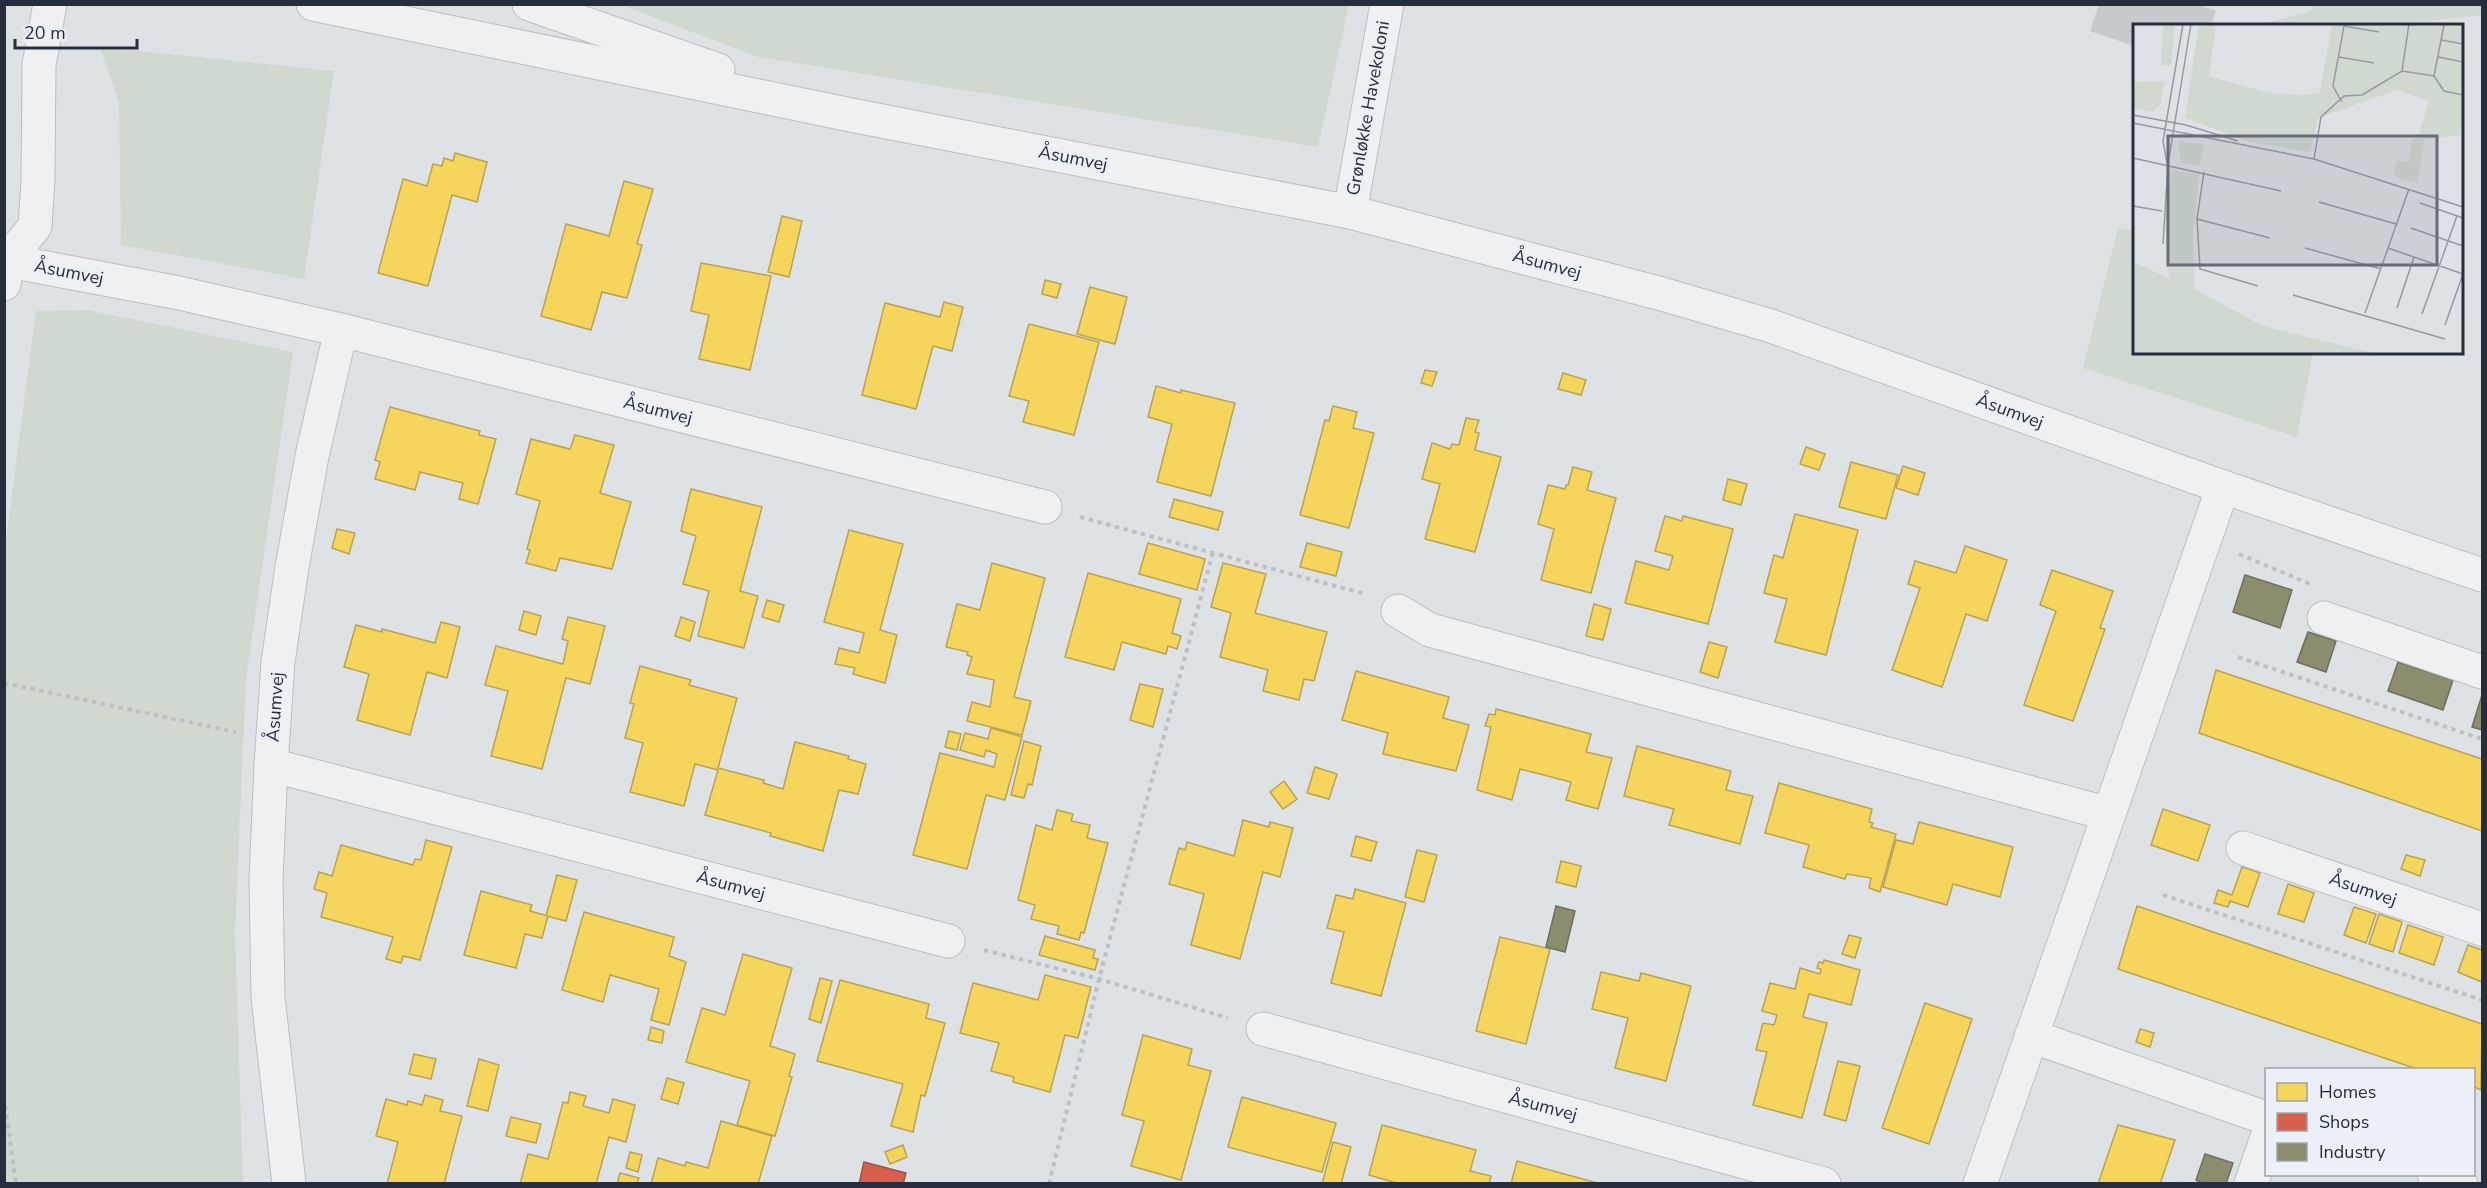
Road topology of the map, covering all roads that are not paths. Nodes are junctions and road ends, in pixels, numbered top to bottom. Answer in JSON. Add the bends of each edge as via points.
{"nodes":[{"id":1,"x":50,"y":4,"type":"edge"},
{"id":2,"x":313,"y":4,"type":"edge"},
{"id":3,"x":529,"y":4,"type":"edge"},
{"id":4,"x":1387,"y":4,"type":"edge"},
{"id":5,"x":851,"y":115,"type":"junction"},
{"id":6,"x":1350,"y":212,"type":"junction"},
{"id":7,"x":5,"y":266,"type":"edge"},
{"id":8,"x":341,"y":330,"type":"junction"},
{"id":9,"x":2223,"y":487,"type":"junction"},
{"id":10,"x":1045,"y":507,"type":"road end"},
{"id":11,"x":2482,"y":575,"type":"edge"},
{"id":12,"x":1398,"y":611,"type":"road end"},
{"id":13,"x":2324,"y":618,"type":"road end"},
{"id":14,"x":2482,"y":672,"type":"edge"},
{"id":15,"x":272,"y":752,"type":"junction"},
{"id":16,"x":2109,"y":814,"type":"junction"},
{"id":17,"x":2243,"y":848,"type":"dead end"},
{"id":18,"x":2482,"y":929,"type":"edge"},
{"id":19,"x":948,"y":941,"type":"road end"},
{"id":20,"x":1263,"y":1029,"type":"road end"},
{"id":21,"x":2031,"y":1036,"type":"junction"},
{"id":22,"x":2265,"y":1118,"type":"edge"},
{"id":23,"x":2265,"y":1143,"type":"edge"},
{"id":24,"x":2439,"y":1176,"type":"edge"},
{"id":25,"x":289,"y":1184,"type":"edge"},
{"id":26,"x":1824,"y":1184,"type":"edge"},
{"id":27,"x":1980,"y":1184,"type":"edge"},
{"id":28,"x":2252,"y":1184,"type":"edge"},
{"id":29,"x":2461,"y":1184,"type":"edge"}],
"edges":[{"from":1,"to":7,"type":"street","name":"Åsumvej","via":[[39,65],[35,226]]},
{"from":2,"to":5,"type":"street","name":"Åsumvej"},
{"from":3,"to":5,"type":"street","name":"Åsumvej"},
{"from":4,"to":6,"type":"street","name":"Grønløkke Havekoloni"},
{"from":5,"to":6,"type":"street","name":"Åsumvej"},
{"from":6,"to":9,"type":"street","name":"Åsumvej","via":[[1771,326]]},
{"from":7,"to":8,"type":"street","name":"Åsumvej","via":[[179,293]]},
{"from":8,"to":10,"type":"street","name":"Åsumvej"},
{"from":8,"to":15,"type":"street","name":"Åsumvej","via":[[292,567],[278,662]]},
{"from":9,"to":11,"type":"street","name":"Åsumvej"},
{"from":9,"to":16,"type":"street"},
{"from":12,"to":16,"type":"street","via":[[1430,630]]},
{"from":13,"to":14,"type":"street"},
{"from":15,"to":19,"type":"street","name":"Åsumvej"},
{"from":15,"to":25,"type":"street","name":"Åsumvej","via":[[266,880],[268,997]]},
{"from":16,"to":21,"type":"street"},
{"from":17,"to":18,"type":"street","name":"Åsumvej"},
{"from":20,"to":26,"type":"street","name":"Åsumvej"},
{"from":21,"to":22,"type":"street"},
{"from":21,"to":27,"type":"street"},
{"from":23,"to":28,"type":"street"},
{"from":24,"to":29,"type":"street"}]}
